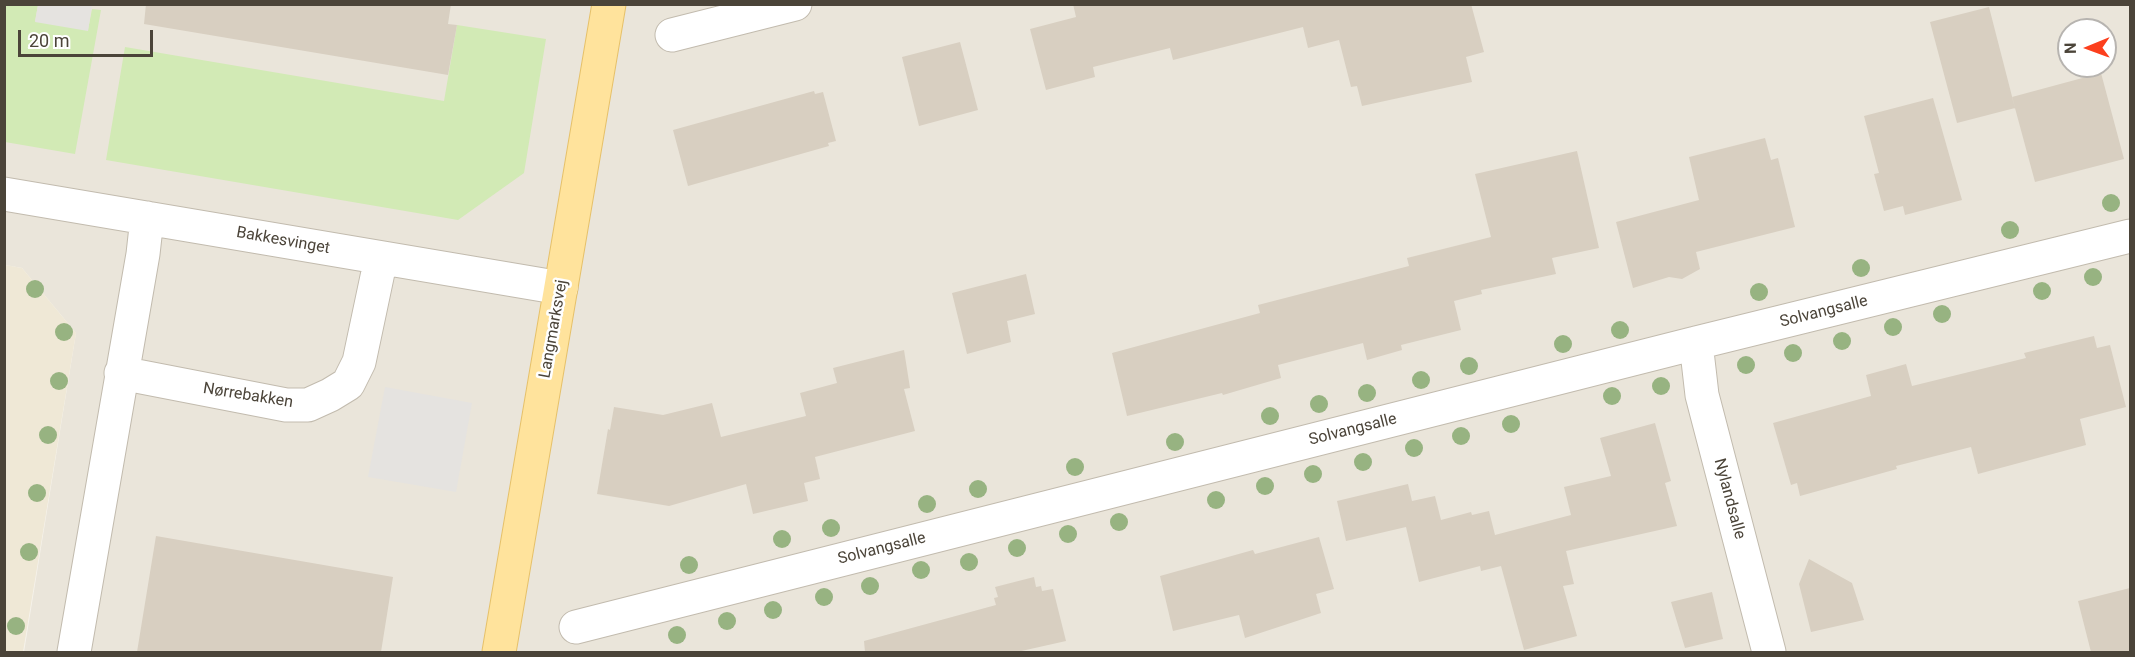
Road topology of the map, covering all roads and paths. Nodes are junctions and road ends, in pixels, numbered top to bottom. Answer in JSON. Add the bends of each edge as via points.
{"nodes":[{"id":1,"x":609,"y":4,"type":"edge"},
{"id":2,"x":795,"y":4,"type":"edge"},
{"id":3,"x":672,"y":35,"type":"dead end"},
{"id":4,"x":4,"y":195,"type":"edge"},
{"id":5,"x":147,"y":218,"type":"junction"},
{"id":6,"x":2130,"y":236,"type":"edge"},
{"id":7,"x":381,"y":258,"type":"junction"},
{"id":8,"x":561,"y":288,"type":"junction"},
{"id":9,"x":1696,"y":343,"type":"junction"},
{"id":10,"x":121,"y":373,"type":"junction"},
{"id":11,"x":576,"y":627,"type":"dead end"},
{"id":12,"x":74,"y":652,"type":"edge"},
{"id":13,"x":499,"y":652,"type":"edge"},
{"id":14,"x":1769,"y":652,"type":"edge"}],
"edges":[{"from":1,"to":8,"type":"main road","name":"Langmarksvej"},
{"from":2,"to":3,"type":"street"},
{"from":4,"to":5,"type":"street","name":"Bakkesvinget"},
{"from":5,"to":7,"type":"street","name":"Bakkesvinget"},
{"from":5,"to":10,"type":"street"},
{"from":6,"to":9,"type":"street","name":"Solvangsalle"},
{"from":7,"to":8,"type":"street","name":"Bakkesvinget"},
{"from":7,"to":10,"type":"street","name":"Nørrebakken","via":[[359,362],[348,384],[330,396],[308,405],[286,405]]},
{"from":8,"to":13,"type":"main road","name":"Langmarksvej"},
{"from":9,"to":11,"type":"street","name":"Solvangsalle"},
{"from":9,"to":14,"type":"street","name":"Nylandsalle","via":[[1702,395]]},
{"from":10,"to":12,"type":"street"}]}
